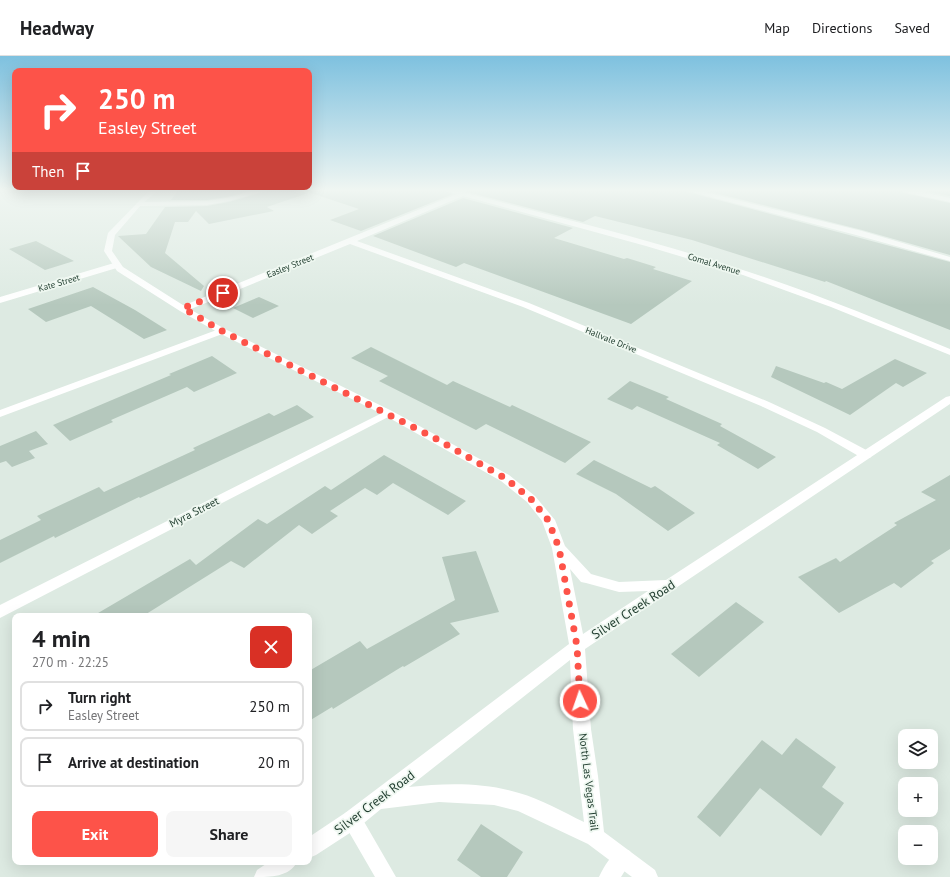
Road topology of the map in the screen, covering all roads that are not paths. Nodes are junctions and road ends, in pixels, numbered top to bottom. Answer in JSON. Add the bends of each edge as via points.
{"nodes":[{"id":1,"x":118,"y":228,"type":"edge"},
{"id":2,"x":381,"y":228,"type":"edge"},
{"id":3,"x":588,"y":228,"type":"edge"},
{"id":4,"x":841,"y":228,"type":"edge"},
{"id":5,"x":350,"y":241,"type":"junction"},
{"id":6,"x":950,"y":259,"type":"edge"},
{"id":7,"x":117,"y":266,"type":"junction"},
{"id":8,"x":0,"y":300,"type":"edge"},
{"id":9,"x":183,"y":308,"type":"junction"},
{"id":10,"x":222,"y":331,"type":"junction"},
{"id":11,"x":950,"y":352,"type":"edge"},
{"id":12,"x":950,"y":399,"type":"edge"},
{"id":13,"x":388,"y":413,"type":"junction"},
{"id":14,"x":0,"y":414,"type":"edge"},
{"id":15,"x":866,"y":455,"type":"junction"},
{"id":16,"x":559,"y":548,"type":"junction"},
{"id":17,"x":669,"y":585,"type":"junction"},
{"id":18,"x":0,"y":612,"type":"edge"},
{"id":19,"x":577,"y":646,"type":"junction"},
{"id":20,"x":378,"y":800,"type":"junction"},
{"id":21,"x":352,"y":820,"type":"junction"},
{"id":22,"x":595,"y":836,"type":"junction"},
{"id":23,"x":312,"y":846,"type":"edge"},
{"id":24,"x":623,"y":858,"type":"junction"},
{"id":25,"x":283,"y":865,"type":"edge"},
{"id":26,"x":264,"y":877,"type":"edge"},
{"id":27,"x":386,"y":877,"type":"edge"},
{"id":28,"x":609,"y":877,"type":"edge"},
{"id":29,"x":648,"y":877,"type":"edge"}],
"edges":[{"from":1,"to":7,"type":"street","name":"North Las Vegas Trail","via":[[112,235],[108,251]]},
{"from":2,"to":5,"type":"street","name":"Easley Street"},
{"from":3,"to":11,"type":"street","name":"Comal Avenue","via":[[717,264],[843,309]]},
{"from":4,"to":6,"type":"street"},
{"from":5,"to":9,"type":"street","name":"Easley Street"},
{"from":5,"to":15,"type":"street","name":"Hallvale Drive","via":[[526,305],[765,404],[821,430]]},
{"from":7,"to":8,"type":"street","name":"Kate Street"},
{"from":7,"to":9,"type":"street","name":"North Las Vegas Trail"},
{"from":9,"to":10,"type":"street","name":"North Las Vegas Trail"},
{"from":10,"to":13,"type":"street","name":"North Las Vegas Trail"},
{"from":10,"to":14,"type":"street"},
{"from":12,"to":15,"type":"street","name":"Silver Creek Road"},
{"from":13,"to":16,"type":"street","name":"North Las Vegas Trail","via":[[505,478],[531,499],[548,520]]},
{"from":13,"to":18,"type":"street","name":"Myra Street"},
{"from":15,"to":17,"type":"street","name":"Silver Creek Road"},
{"from":16,"to":17,"type":"street","via":[[586,578],[619,587]]},
{"from":16,"to":19,"type":"street","name":"North Las Vegas Trail"},
{"from":17,"to":19,"type":"street","name":"Silver Creek Road"},
{"from":19,"to":20,"type":"street","name":"Silver Creek Road"},
{"from":19,"to":22,"type":"street","name":"North Las Vegas Trail","via":[[582,729]]},
{"from":20,"to":21,"type":"street","name":"Silver Creek Road"},
{"from":20,"to":22,"type":"street","via":[[439,793],[494,796],[520,802]]},
{"from":21,"to":23,"type":"street","name":"Silver Creek Road"},
{"from":21,"to":27,"type":"street"},
{"from":22,"to":24,"type":"street","name":"North Las Vegas Trail"},
{"from":24,"to":28,"type":"street"},
{"from":24,"to":29,"type":"street","name":"North Las Vegas Trail"},
{"from":25,"to":26,"type":"street"}]}
